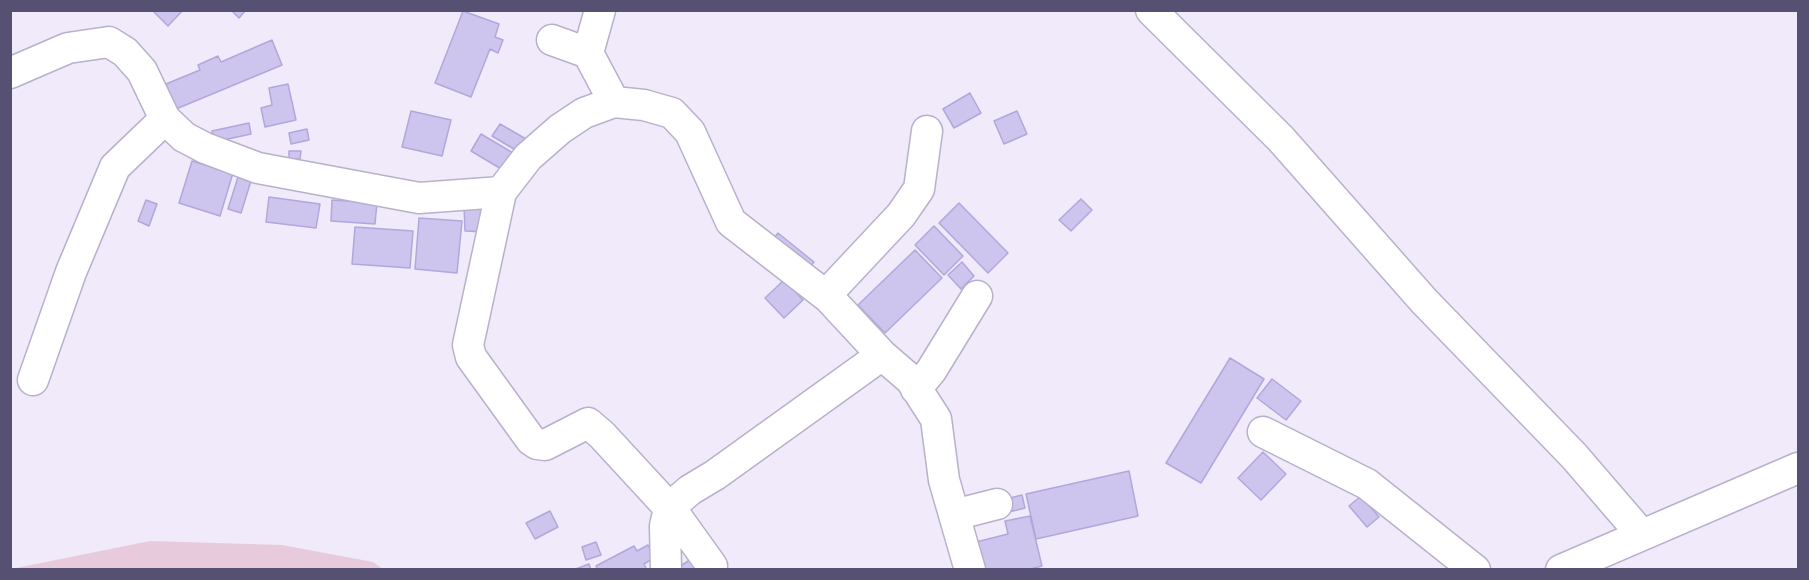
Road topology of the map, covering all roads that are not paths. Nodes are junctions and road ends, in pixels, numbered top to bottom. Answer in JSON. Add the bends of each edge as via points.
{"nodes":[{"id":1,"x":600,"y":10,"type":"edge"},
{"id":2,"x":1151,"y":10,"type":"edge"},
{"id":3,"x":552,"y":40,"type":"dead end"},
{"id":4,"x":588,"y":53,"type":"junction"},
{"id":5,"x":10,"y":73,"type":"edge"},
{"id":6,"x":614,"y":102,"type":"junction"},
{"id":7,"x":165,"y":119,"type":"junction"},
{"id":8,"x":927,"y":131,"type":"dead end"},
{"id":9,"x":501,"y":192,"type":"junction"},
{"id":10,"x":826,"y":295,"type":"junction"},
{"id":11,"x":977,"y":296,"type":"dead end"},
{"id":12,"x":882,"y":355,"type":"junction"},
{"id":13,"x":33,"y":380,"type":"dead end"},
{"id":14,"x":916,"y":389,"type":"junction"},
{"id":15,"x":1263,"y":432,"type":"dead end"},
{"id":16,"x":1798,"y":468,"type":"edge"},
{"id":17,"x":997,"y":504,"type":"dead end"},
{"id":18,"x":669,"y":508,"type":"junction"},
{"id":19,"x":954,"y":515,"type":"junction"},
{"id":20,"x":1642,"y":535,"type":"junction"},
{"id":21,"x":712,"y":566,"type":"dead end"},
{"id":22,"x":666,"y":570,"type":"edge"},
{"id":23,"x":970,"y":570,"type":"edge"},
{"id":24,"x":1475,"y":570,"type":"edge"},
{"id":25,"x":1562,"y":570,"type":"edge"}],
"edges":[{"from":1,"to":4,"type":"street"},
{"from":2,"to":20,"type":"street","via":[[1281,139],[1424,301],[1574,456]]},
{"from":3,"to":4,"type":"street"},
{"from":4,"to":6,"type":"street"},
{"from":5,"to":7,"type":"street","via":[[68,48],[109,42],[125,52],[142,71]]},
{"from":6,"to":9,"type":"street","via":[[584,113],[561,129],[528,157]]},
{"from":6,"to":10,"type":"street","via":[[672,113],[690,132],[731,222]]},
{"from":7,"to":9,"type":"street","via":[[184,137],[258,168],[419,198]]},
{"from":7,"to":13,"type":"street","via":[[115,167],[71,272]]},
{"from":8,"to":10,"type":"street","via":[[919,189],[902,215]]},
{"from":9,"to":18,"type":"street","via":[[468,345],[471,357],[531,440],[545,445],[588,423]]},
{"from":10,"to":12,"type":"street"},
{"from":11,"to":14,"type":"street"},
{"from":12,"to":14,"type":"street"},
{"from":12,"to":18,"type":"street"},
{"from":14,"to":19,"type":"street","via":[[936,419],[944,480]]},
{"from":15,"to":24,"type":"street","via":[[1367,484]]},
{"from":16,"to":20,"type":"street"},
{"from":17,"to":19,"type":"street"},
{"from":18,"to":21,"type":"street"},
{"from":18,"to":22,"type":"street","via":[[665,526]]},
{"from":19,"to":23,"type":"street"},
{"from":20,"to":25,"type":"street"}]}
